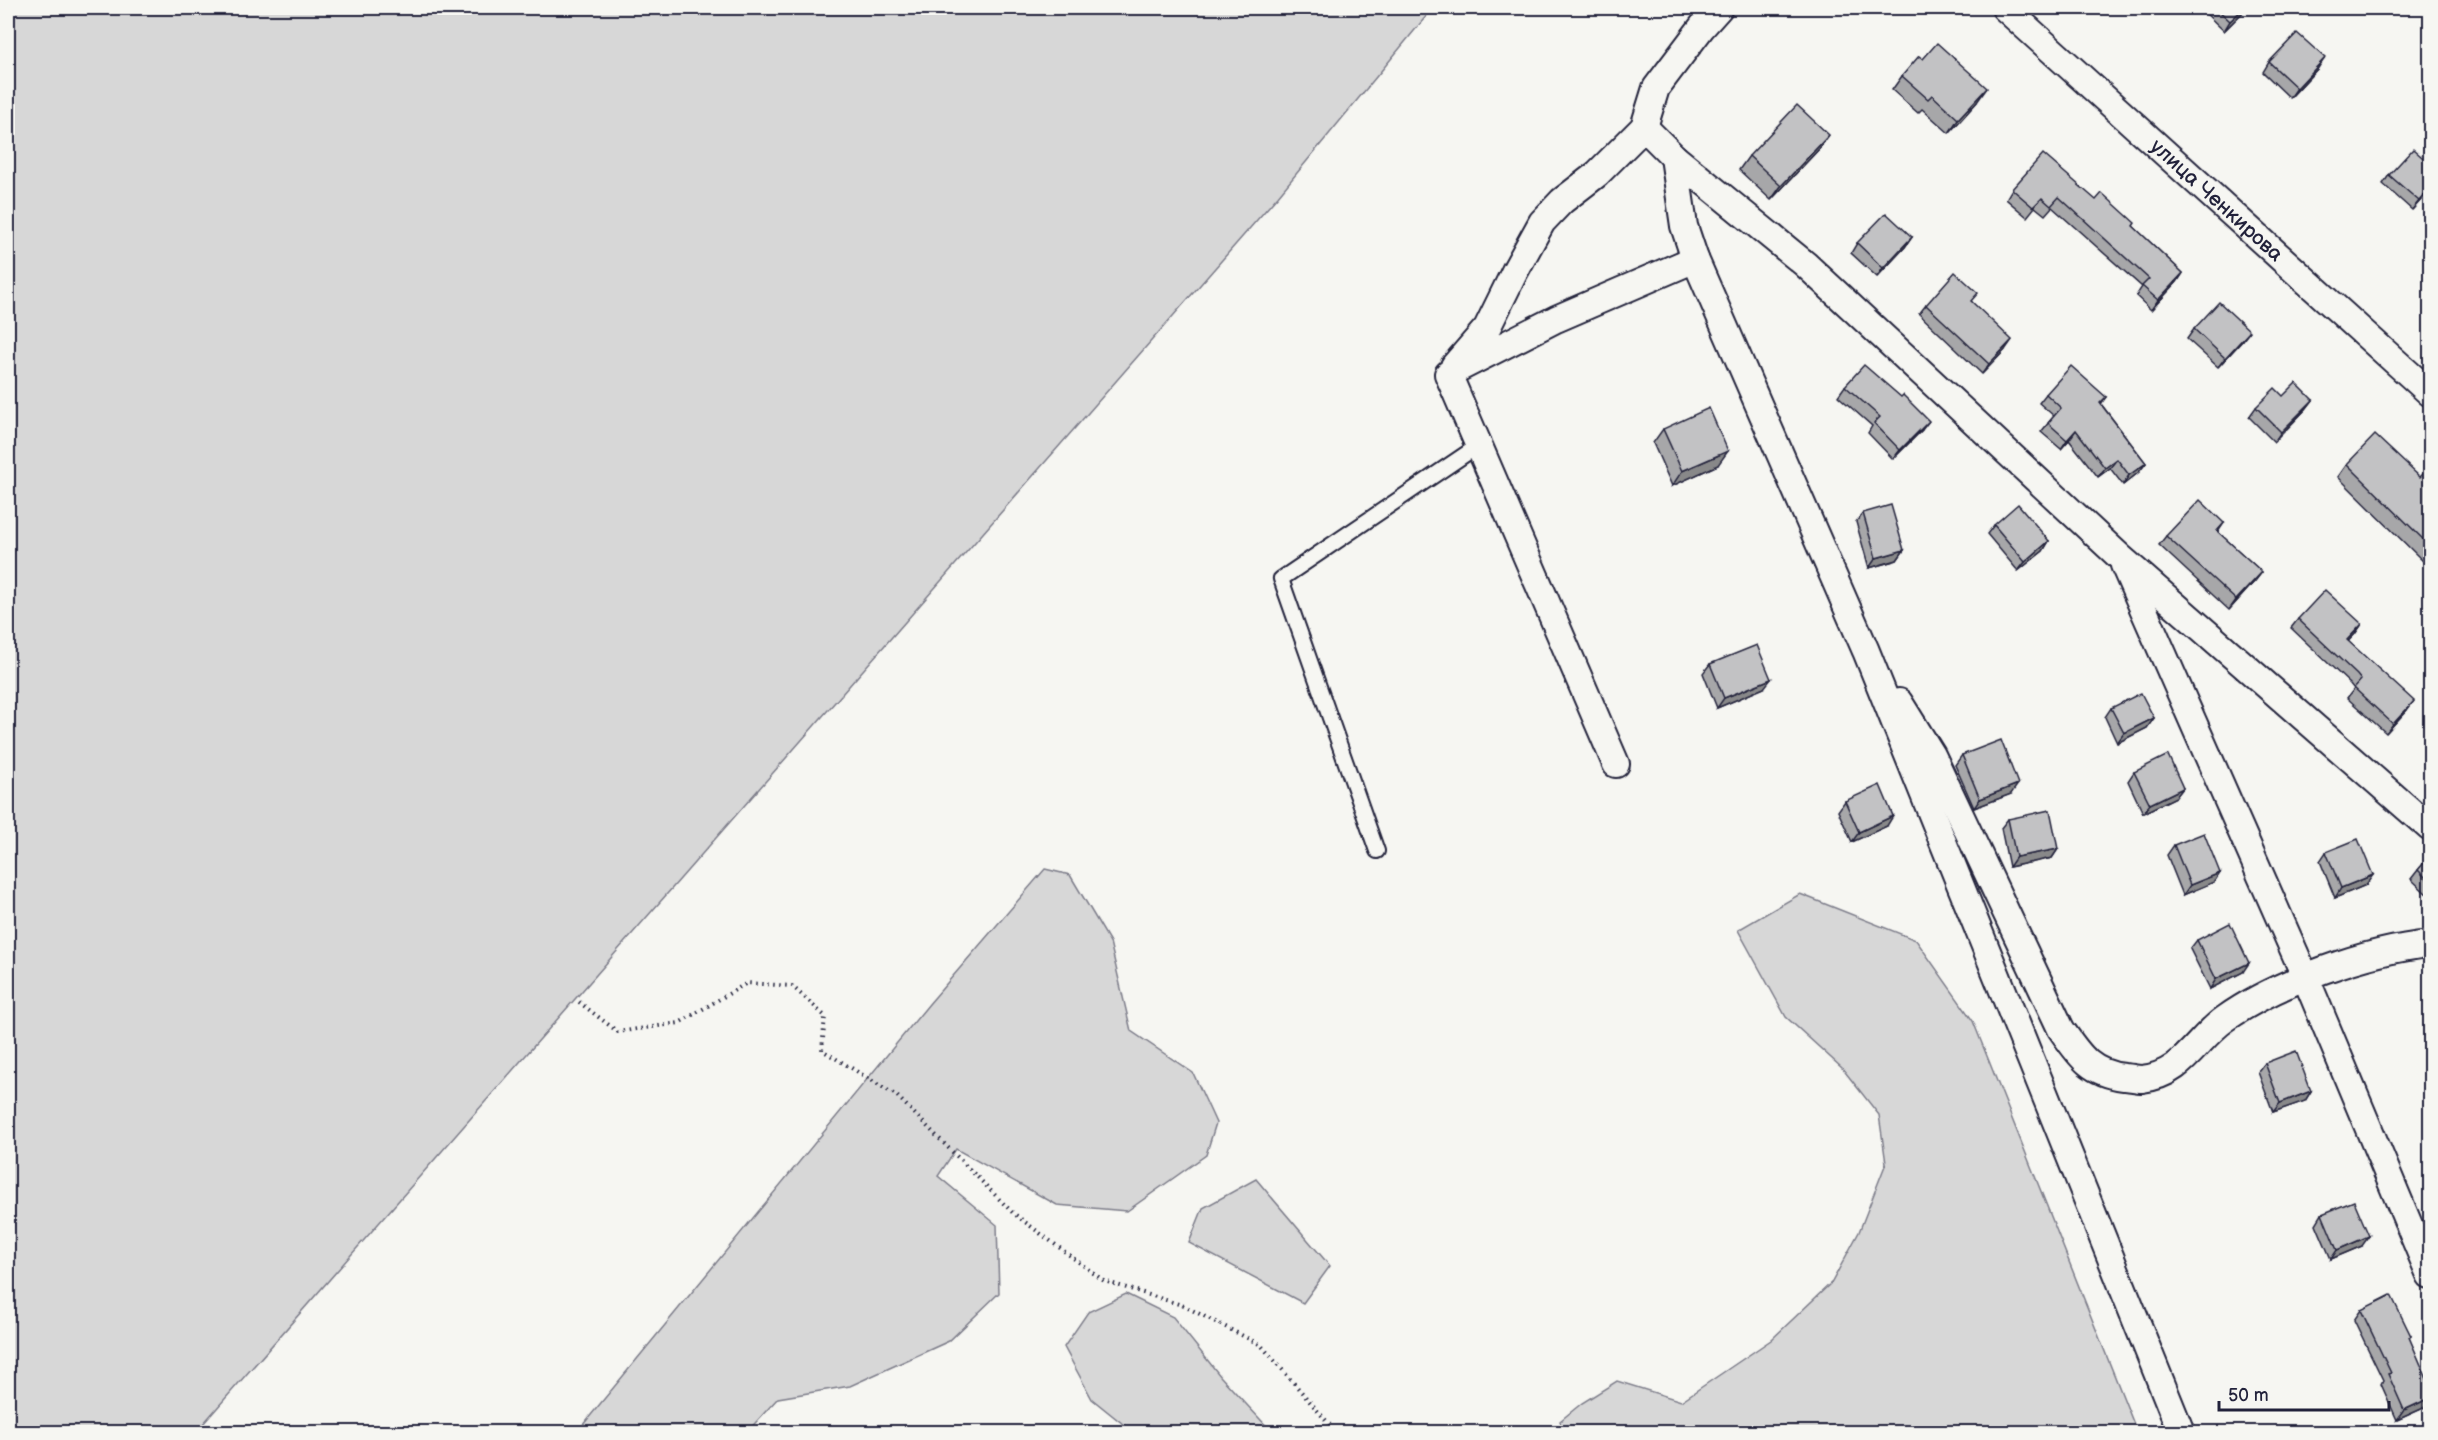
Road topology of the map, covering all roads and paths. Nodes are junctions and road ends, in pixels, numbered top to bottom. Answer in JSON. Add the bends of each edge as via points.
{"nodes":[{"id":1,"x":1719,"y":8,"type":"edge"},
{"id":2,"x":2005,"y":8,"type":"edge"},
{"id":3,"x":1644,"y":127,"type":"junction"},
{"id":4,"x":1674,"y":157,"type":"junction"},
{"id":5,"x":1695,"y":259,"type":"junction"},
{"id":6,"x":1448,"y":374,"type":"junction"},
{"id":7,"x":2430,"y":393,"type":"edge"},
{"id":8,"x":1479,"y":445,"type":"junction"},
{"id":9,"x":2120,"y":556,"type":"junction"},
{"id":10,"x":1866,"y":651,"type":"junction"},
{"id":11,"x":1616,"y":764,"type":"dead end"},
{"id":12,"x":2430,"y":828,"type":"edge"},
{"id":13,"x":1377,"y":851,"type":"dead end"},
{"id":14,"x":2430,"y":944,"type":"edge"},
{"id":15,"x":2305,"y":976,"type":"junction"},
{"id":16,"x":579,"y":1002,"type":"dead end"},
{"id":17,"x":2430,"y":1275,"type":"edge"},
{"id":18,"x":1336,"y":1432,"type":"edge"},
{"id":19,"x":2181,"y":1432,"type":"edge"}],
"edges":[{"from":1,"to":3,"type":"street","via":[[1656,88]]},
{"from":2,"to":7,"type":"street","name":"улица Ченкирова"},
{"from":3,"to":4,"type":"street"},
{"from":3,"to":6,"type":"street","via":[[1598,174],[1542,222],[1487,327]]},
{"from":4,"to":5,"type":"street","via":[[1684,226]]},
{"from":4,"to":9,"type":"street","via":[[1805,264]]},
{"from":5,"to":6,"type":"street","via":[[1556,319]]},
{"from":5,"to":10,"type":"street"},
{"from":6,"to":8,"type":"street"},
{"from":8,"to":11,"type":"street"},
{"from":8,"to":13,"type":"lane","via":[[1281,579]]},
{"from":9,"to":12,"type":"street"},
{"from":9,"to":15,"type":"street"},
{"from":10,"to":15,"type":"street","via":[[1932,755],[2061,1029],[2081,1058],[2106,1075],[2141,1079],[2169,1071],[2193,1053],[2224,1020]]},
{"from":10,"to":19,"type":"street"},
{"from":14,"to":15,"type":"street","via":[[2410,946]]},
{"from":15,"to":17,"type":"street"},
{"from":16,"to":18,"type":"path","via":[[618,1032],[679,1023],[747,982],[792,986],[825,1016],[822,1050],[897,1096],[1013,1213],[1104,1281],[1182,1305],[1261,1345]]}]}
